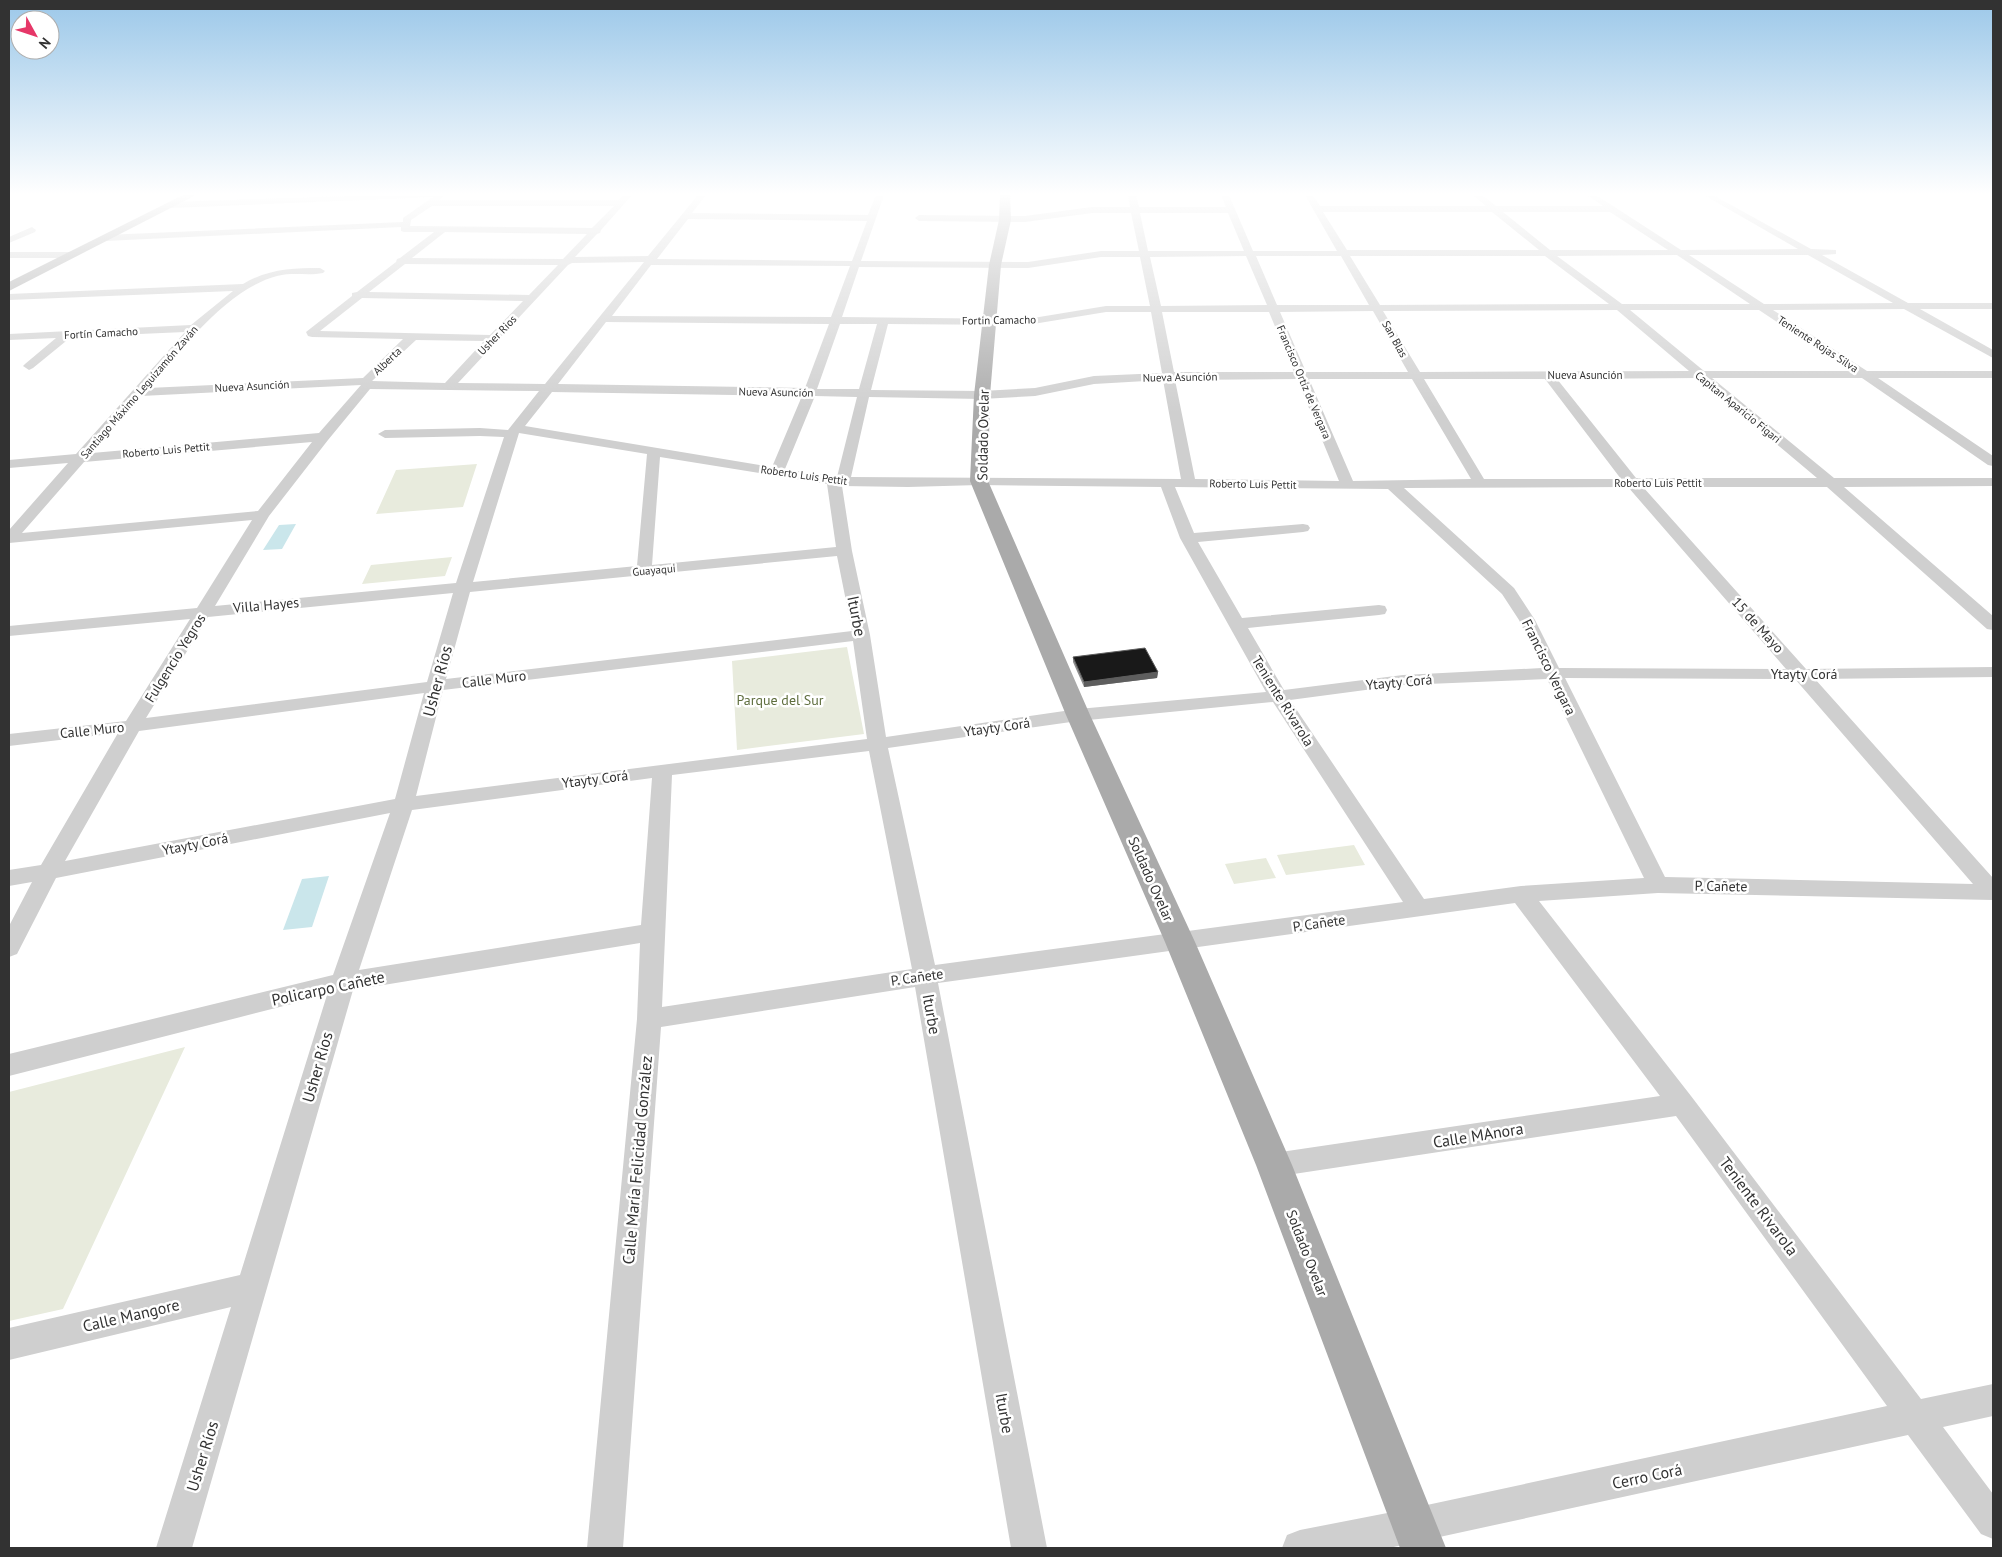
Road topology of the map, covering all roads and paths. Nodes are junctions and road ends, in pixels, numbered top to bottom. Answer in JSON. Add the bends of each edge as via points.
{"nodes":[{"id":1,"x":46,"y":268,"type":"edge"},
{"id":2,"x":391,"y":268,"type":"edge"},
{"id":3,"x":563,"y":268,"type":"edge"},
{"id":4,"x":645,"y":268,"type":"edge"},
{"id":5,"x":852,"y":268,"type":"edge"},
{"id":6,"x":995,"y":268,"type":"edge"},
{"id":7,"x":1146,"y":268,"type":"edge"},
{"id":8,"x":1254,"y":268,"type":"edge"},
{"id":9,"x":1353,"y":268,"type":"edge"},
{"id":10,"x":1567,"y":268,"type":"edge"},
{"id":11,"x":1703,"y":268,"type":"edge"},
{"id":12,"x":1837,"y":268,"type":"edge"},
{"id":13,"x":320,"y":271,"type":"dead end"},
{"id":14,"x":9,"y":287,"type":"edge"},
{"id":15,"x":246,"y":287,"type":"junction"},
{"id":16,"x":356,"y":295,"type":"junction"},
{"id":17,"x":9,"y":297,"type":"edge"},
{"id":18,"x":533,"y":298,"type":"junction"},
{"id":19,"x":1618,"y":306,"type":"junction"},
{"id":20,"x":1909,"y":306,"type":"junction"},
{"id":21,"x":1993,"y":306,"type":"edge"},
{"id":22,"x":1377,"y":307,"type":"junction"},
{"id":23,"x":1762,"y":307,"type":"junction"},
{"id":24,"x":1272,"y":308,"type":"junction"},
{"id":25,"x":1156,"y":309,"type":"junction"},
{"id":26,"x":603,"y":319,"type":"junction"},
{"id":27,"x":835,"y":320,"type":"junction"},
{"id":28,"x":884,"y":320,"type":"junction"},
{"id":29,"x":991,"y":322,"type":"junction"},
{"id":30,"x":194,"y":328,"type":"junction"},
{"id":31,"x":68,"y":334,"type":"junction"},
{"id":32,"x":9,"y":337,"type":"edge"},
{"id":33,"x":412,"y":337,"type":"junction"},
{"id":34,"x":493,"y":338,"type":"junction"},
{"id":35,"x":1993,"y":355,"type":"edge"},
{"id":36,"x":29,"y":366,"type":"dead end"},
{"id":37,"x":1864,"y":374,"type":"junction"},
{"id":38,"x":1993,"y":374,"type":"edge"},
{"id":39,"x":1548,"y":375,"type":"junction"},
{"id":40,"x":1699,"y":375,"type":"junction"},
{"id":41,"x":1168,"y":376,"type":"junction"},
{"id":42,"x":1302,"y":376,"type":"junction"},
{"id":43,"x":1415,"y":376,"type":"junction"},
{"id":44,"x":367,"y":383,"type":"junction"},
{"id":45,"x":448,"y":387,"type":"junction"},
{"id":46,"x":546,"y":388,"type":"junction"},
{"id":47,"x":138,"y":392,"type":"junction"},
{"id":48,"x":810,"y":392,"type":"junction"},
{"id":49,"x":864,"y":393,"type":"junction"},
{"id":50,"x":982,"y":395,"type":"junction"},
{"id":51,"x":514,"y":431,"type":"junction"},
{"id":52,"x":385,"y":434,"type":"dead end"},
{"id":53,"x":323,"y":437,"type":"junction"},
{"id":54,"x":654,"y":451,"type":"junction"},
{"id":55,"x":82,"y":457,"type":"junction"},
{"id":56,"x":1993,"y":462,"type":"edge"},
{"id":57,"x":9,"y":464,"type":"edge"},
{"id":58,"x":777,"y":471,"type":"junction"},
{"id":59,"x":838,"y":481,"type":"junction"},
{"id":60,"x":979,"y":481,"type":"junction"},
{"id":61,"x":1166,"y":482,"type":"junction"},
{"id":62,"x":1830,"y":482,"type":"junction"},
{"id":63,"x":1993,"y":482,"type":"edge"},
{"id":64,"x":1189,"y":483,"type":"junction"},
{"id":65,"x":1480,"y":483,"type":"junction"},
{"id":66,"x":1632,"y":483,"type":"junction"},
{"id":67,"x":1392,"y":484,"type":"junction"},
{"id":68,"x":1348,"y":486,"type":"junction"},
{"id":69,"x":263,"y":515,"type":"junction"},
{"id":70,"x":1303,"y":528,"type":"dead end"},
{"id":71,"x":1188,"y":538,"type":"junction"},
{"id":72,"x":9,"y":539,"type":"edge"},
{"id":73,"x":844,"y":551,"type":"junction"},
{"id":74,"x":644,"y":571,"type":"junction"},
{"id":75,"x":463,"y":588,"type":"junction"},
{"id":76,"x":1379,"y":610,"type":"dead end"},
{"id":77,"x":204,"y":611,"type":"junction"},
{"id":78,"x":1237,"y":624,"type":"junction"},
{"id":79,"x":1993,"y":625,"type":"edge"},
{"id":80,"x":9,"y":631,"type":"edge"},
{"id":81,"x":861,"y":635,"type":"junction"},
{"id":82,"x":1993,"y":672,"type":"edge"},
{"id":83,"x":1552,"y":673,"type":"junction"},
{"id":84,"x":1802,"y":674,"type":"junction"},
{"id":85,"x":434,"y":686,"type":"junction"},
{"id":86,"x":1278,"y":696,"type":"junction"},
{"id":87,"x":1078,"y":715,"type":"junction"},
{"id":88,"x":132,"y":726,"type":"junction"},
{"id":89,"x":9,"y":740,"type":"edge"},
{"id":90,"x":877,"y":744,"type":"junction"},
{"id":91,"x":662,"y":771,"type":"junction"},
{"id":92,"x":404,"y":804,"type":"junction"},
{"id":93,"x":48,"y":872,"type":"junction"},
{"id":94,"x":9,"y":878,"type":"edge"},
{"id":95,"x":1658,"y":884,"type":"junction"},
{"id":96,"x":1993,"y":892,"type":"edge"},
{"id":97,"x":1521,"y":894,"type":"junction"},
{"id":98,"x":1418,"y":908,"type":"junction"},
{"id":99,"x":652,"y":932,"type":"junction"},
{"id":100,"x":1180,"y":942,"type":"junction"},
{"id":101,"x":9,"y":948,"type":"edge"},
{"id":102,"x":925,"y":976,"type":"junction"},
{"id":103,"x":343,"y":982,"type":"junction"},
{"id":104,"x":649,"y":1019,"type":"junction"},
{"id":105,"x":9,"y":1064,"type":"edge"},
{"id":106,"x":1682,"y":1104,"type":"junction"},
{"id":107,"x":1274,"y":1166,"type":"junction"},
{"id":108,"x":253,"y":1287,"type":"junction"},
{"id":109,"x":9,"y":1344,"type":"edge"},
{"id":110,"x":1993,"y":1400,"type":"edge"},
{"id":111,"x":1917,"y":1417,"type":"junction"},
{"id":112,"x":1993,"y":1522,"type":"edge"},
{"id":113,"x":1418,"y":1537,"type":"edge"},
{"id":114,"x":174,"y":1548,"type":"edge"},
{"id":115,"x":605,"y":1548,"type":"edge"},
{"id":116,"x":1029,"y":1548,"type":"edge"},
{"id":117,"x":1300,"y":1548,"type":"edge"}],
"edges":[{"from":1,"to":14,"type":"main road"},
{"from":2,"to":16,"type":"street"},
{"from":3,"to":18,"type":"street","name":"Usher Rios"},
{"from":4,"to":26,"type":"street"},
{"from":5,"to":27,"type":"street"},
{"from":6,"to":29,"type":"main road","name":"Soldado Ovelar"},
{"from":7,"to":25,"type":"street"},
{"from":8,"to":24,"type":"street","name":"Francisco Ortiz de Vergara"},
{"from":9,"to":22,"type":"street","name":"San Blas"},
{"from":10,"to":19,"type":"street","name":"Capitan Aparicio Figari"},
{"from":11,"to":23,"type":"street","name":"Teniente Rojas Silva"},
{"from":12,"to":20,"type":"street"},
{"from":13,"to":15,"type":"street","name":"Santiago Máximo Leguizamón Zaván","via":[[274,274]]},
{"from":15,"to":17,"type":"street"},
{"from":15,"to":30,"type":"street","name":"Santiago Máximo Leguizamón Zaván"},
{"from":16,"to":18,"type":"street"},
{"from":16,"to":33,"type":"street","via":[[312,334]]},
{"from":18,"to":34,"type":"street","name":"Usher Rios"},
{"from":19,"to":22,"type":"street","name":"Fortin Camacho"},
{"from":19,"to":23,"type":"street","name":"Fortin Camacho"},
{"from":19,"to":40,"type":"street","name":"Capitan Aparicio Figari"},
{"from":20,"to":21,"type":"street","name":"Fortin Camacho"},
{"from":20,"to":23,"type":"street","name":"Fortin Camacho"},
{"from":20,"to":35,"type":"street"},
{"from":22,"to":24,"type":"street","name":"Fortin Camacho"},
{"from":22,"to":43,"type":"street","name":"San Blas"},
{"from":23,"to":37,"type":"street","name":"Teniente Rojas Silva"},
{"from":24,"to":25,"type":"street","name":"Fortin Camacho"},
{"from":24,"to":42,"type":"street","name":"Francisco Ortiz de Vergara"},
{"from":25,"to":29,"type":"street","name":"Fortin Camacho","via":[[1106,309],[1027,322]]},
{"from":25,"to":41,"type":"street"},
{"from":26,"to":27,"type":"street","name":"Fortin Camacho"},
{"from":26,"to":46,"type":"street"},
{"from":27,"to":28,"type":"street","name":"Fortin Camacho"},
{"from":27,"to":48,"type":"street"},
{"from":28,"to":29,"type":"street","name":"Fortin Camacho"},
{"from":28,"to":49,"type":"street"},
{"from":29,"to":50,"type":"main road","name":"Soldado Ovelar"},
{"from":30,"to":31,"type":"street","name":"Fortín Camacho"},
{"from":30,"to":47,"type":"street","name":"Santiago Máximo Leguizamón Zaván"},
{"from":31,"to":32,"type":"street","name":"Fortín Camacho"},
{"from":31,"to":36,"type":"street"},
{"from":33,"to":34,"type":"street"},
{"from":33,"to":44,"type":"street","name":"Alberta"},
{"from":34,"to":45,"type":"street","name":"Usher Rios"},
{"from":37,"to":38,"type":"street","name":"Nueva Asunción"},
{"from":37,"to":40,"type":"street","name":"Nueva Asunción"},
{"from":37,"to":56,"type":"street","name":"Teniente Rojas Silva"},
{"from":39,"to":40,"type":"street","name":"Nueva Asunción"},
{"from":39,"to":43,"type":"street","name":"Nueva Asunción"},
{"from":39,"to":66,"type":"street","name":"15 de Mayo"},
{"from":40,"to":62,"type":"street","name":"Capitan Aparicio Figari"},
{"from":41,"to":42,"type":"street","name":"Nueva Asunción"},
{"from":41,"to":50,"type":"street","name":"Nueva Asunción","via":[[1094,380],[1035,392]]},
{"from":41,"to":64,"type":"street"},
{"from":42,"to":43,"type":"street","name":"Nueva Asunción"},
{"from":42,"to":68,"type":"street","name":"Francisco Ortiz de Vergara"},
{"from":43,"to":65,"type":"street","name":"San Blas"},
{"from":44,"to":45,"type":"street","name":"Nueva Asunción"},
{"from":44,"to":47,"type":"street","name":"Nueva Asunción"},
{"from":44,"to":53,"type":"street","name":"Fulgencio Yegros"},
{"from":45,"to":46,"type":"street","name":"Nueva Asunción"},
{"from":46,"to":48,"type":"street","name":"Nueva Asunción"},
{"from":46,"to":51,"type":"street"},
{"from":47,"to":55,"type":"street","name":"Santiago Máximo Leguizamón Zaván"},
{"from":48,"to":49,"type":"street","name":"Nueva Asunción"},
{"from":48,"to":58,"type":"street"},
{"from":49,"to":50,"type":"street","name":"Nueva Asunción"},
{"from":49,"to":59,"type":"street"},
{"from":50,"to":60,"type":"main road","name":"Soldado Ovelar"},
{"from":51,"to":52,"type":"street","name":"Roberto Luis Pettit"},
{"from":51,"to":54,"type":"street","name":"Roberto Luis Pettit"},
{"from":51,"to":75,"type":"street"},
{"from":53,"to":55,"type":"street","name":"Roberto Luis Pettit"},
{"from":53,"to":69,"type":"street","name":"Fulgencio Yegros"},
{"from":54,"to":58,"type":"street","name":"Roberto Luis Pettit"},
{"from":54,"to":74,"type":"street"},
{"from":55,"to":57,"type":"street","name":"Roberto Luis Pettit"},
{"from":55,"to":72,"type":"street","name":"Santiago Máximo Leguizamón Zaván"},
{"from":58,"to":59,"type":"street","name":"Roberto Luis Pettit"},
{"from":59,"to":60,"type":"street","name":"Roberto Luis Pettit"},
{"from":59,"to":73,"type":"street","name":"Iturbe"},
{"from":60,"to":61,"type":"street","name":"Roberto Luis Pettit"},
{"from":60,"to":87,"type":"main road","name":"Soldado Ovelar"},
{"from":61,"to":64,"type":"street","name":"Roberto Luis Pettit"},
{"from":61,"to":71,"type":"street","name":"Teniente Rivarola"},
{"from":62,"to":63,"type":"street","name":"Roberto Luis Pettit"},
{"from":62,"to":66,"type":"street","name":"Roberto Luis Pettit"},
{"from":62,"to":79,"type":"street","name":"Capitan Aparicio Figari"},
{"from":64,"to":68,"type":"street","name":"Roberto Luis Pettit"},
{"from":65,"to":66,"type":"street","name":"Roberto Luis Pettit"},
{"from":65,"to":67,"type":"street","name":"Roberto Luis Pettit"},
{"from":66,"to":84,"type":"street","name":"15 de Mayo"},
{"from":67,"to":68,"type":"street","name":"Roberto Luis Pettit"},
{"from":67,"to":83,"type":"street","name":"Francisco Vergara","via":[[1508,591],[1527,620]]},
{"from":69,"to":72,"type":"street"},
{"from":69,"to":77,"type":"street","name":"Fulgencio Yegros"},
{"from":70,"to":71,"type":"street"},
{"from":71,"to":78,"type":"street","name":"Teniente Rivarola"},
{"from":73,"to":74,"type":"street","name":"Guayaqui"},
{"from":73,"to":81,"type":"street","name":"Iturbe"},
{"from":74,"to":75,"type":"street","name":"Guayaqui"},
{"from":75,"to":77,"type":"street","name":"Villa Hayes"},
{"from":75,"to":85,"type":"street","name":"Usher Ríos"},
{"from":76,"to":78,"type":"street"},
{"from":77,"to":80,"type":"street","name":"Villa Hayes"},
{"from":77,"to":88,"type":"street","name":"Fulgencio Yegros"},
{"from":78,"to":86,"type":"street","name":"Teniente Rivarola"},
{"from":81,"to":85,"type":"street","name":"Calle Muro"},
{"from":81,"to":90,"type":"street","name":"Iturbe"},
{"from":82,"to":84,"type":"street","name":"Ytayty Corá"},
{"from":83,"to":84,"type":"street","name":"Ytayty Corá"},
{"from":83,"to":86,"type":"street","name":"Ytayty Corá","via":[[1403,680]]},
{"from":83,"to":95,"type":"street","name":"Francisco Vergara"},
{"from":84,"to":96,"type":"street","name":"15 de Mayo"},
{"from":85,"to":88,"type":"street","name":"Calle Muro"},
{"from":85,"to":92,"type":"street","name":"Usher Ríos"},
{"from":86,"to":87,"type":"street","name":"Ytayty Corá"},
{"from":86,"to":98,"type":"street","name":"Teniente Rivarola"},
{"from":87,"to":90,"type":"street","name":"Ytayty Corá"},
{"from":87,"to":100,"type":"main road","name":"Soldado Ovelar"},
{"from":88,"to":89,"type":"street","name":"Calle Muro"},
{"from":88,"to":93,"type":"street","name":"Fulgencio Yegros"},
{"from":90,"to":91,"type":"street","name":"Ytayty Corá"},
{"from":90,"to":102,"type":"street","name":"Iturbe"},
{"from":91,"to":92,"type":"street","name":"Ytayty Corá"},
{"from":91,"to":99,"type":"street","name":"Calle María Felicidad González"},
{"from":92,"to":93,"type":"street","name":"Ytayty Corá"},
{"from":92,"to":103,"type":"street","name":"Usher Ríos"},
{"from":93,"to":94,"type":"street","name":"Ytayty Corá"},
{"from":93,"to":101,"type":"street","name":"Fulgencio Yegros"},
{"from":95,"to":96,"type":"street","name":"P. Cañete"},
{"from":95,"to":97,"type":"street","name":"P. Cañete"},
{"from":97,"to":98,"type":"street","name":"P. Cañete"},
{"from":97,"to":106,"type":"street","name":"Teniente Rivarola"},
{"from":98,"to":100,"type":"street","name":"P. Cañete"},
{"from":99,"to":103,"type":"street","name":"Policarpo Cañete"},
{"from":99,"to":104,"type":"street","name":"Calle María Felicidad González"},
{"from":100,"to":102,"type":"street","name":"P. Cañete"},
{"from":100,"to":107,"type":"main road","name":"Soldado Ovelar"},
{"from":102,"to":104,"type":"street","name":"P. Cañete"},
{"from":102,"to":116,"type":"street","name":"Iturbe"},
{"from":103,"to":105,"type":"street","name":"Policarpo Cañete"},
{"from":103,"to":108,"type":"street","name":"Usher Ríos"},
{"from":104,"to":115,"type":"street","name":"Calle María Felicidad González"},
{"from":106,"to":107,"type":"street","name":"Calle MAnora"},
{"from":106,"to":111,"type":"street","name":"Teniente Rivarola"},
{"from":107,"to":113,"type":"main road","name":"Soldado Ovelar"},
{"from":108,"to":109,"type":"street","name":"Calle Mangore"},
{"from":108,"to":114,"type":"street","name":"Usher Ríos"},
{"from":110,"to":111,"type":"street","name":"Cerro Corá"},
{"from":111,"to":112,"type":"street","name":"Teniente Rivarola"},
{"from":111,"to":113,"type":"street","name":"Cerro Corá"},
{"from":113,"to":117,"type":"street","name":"Cerro Corá"}]}
